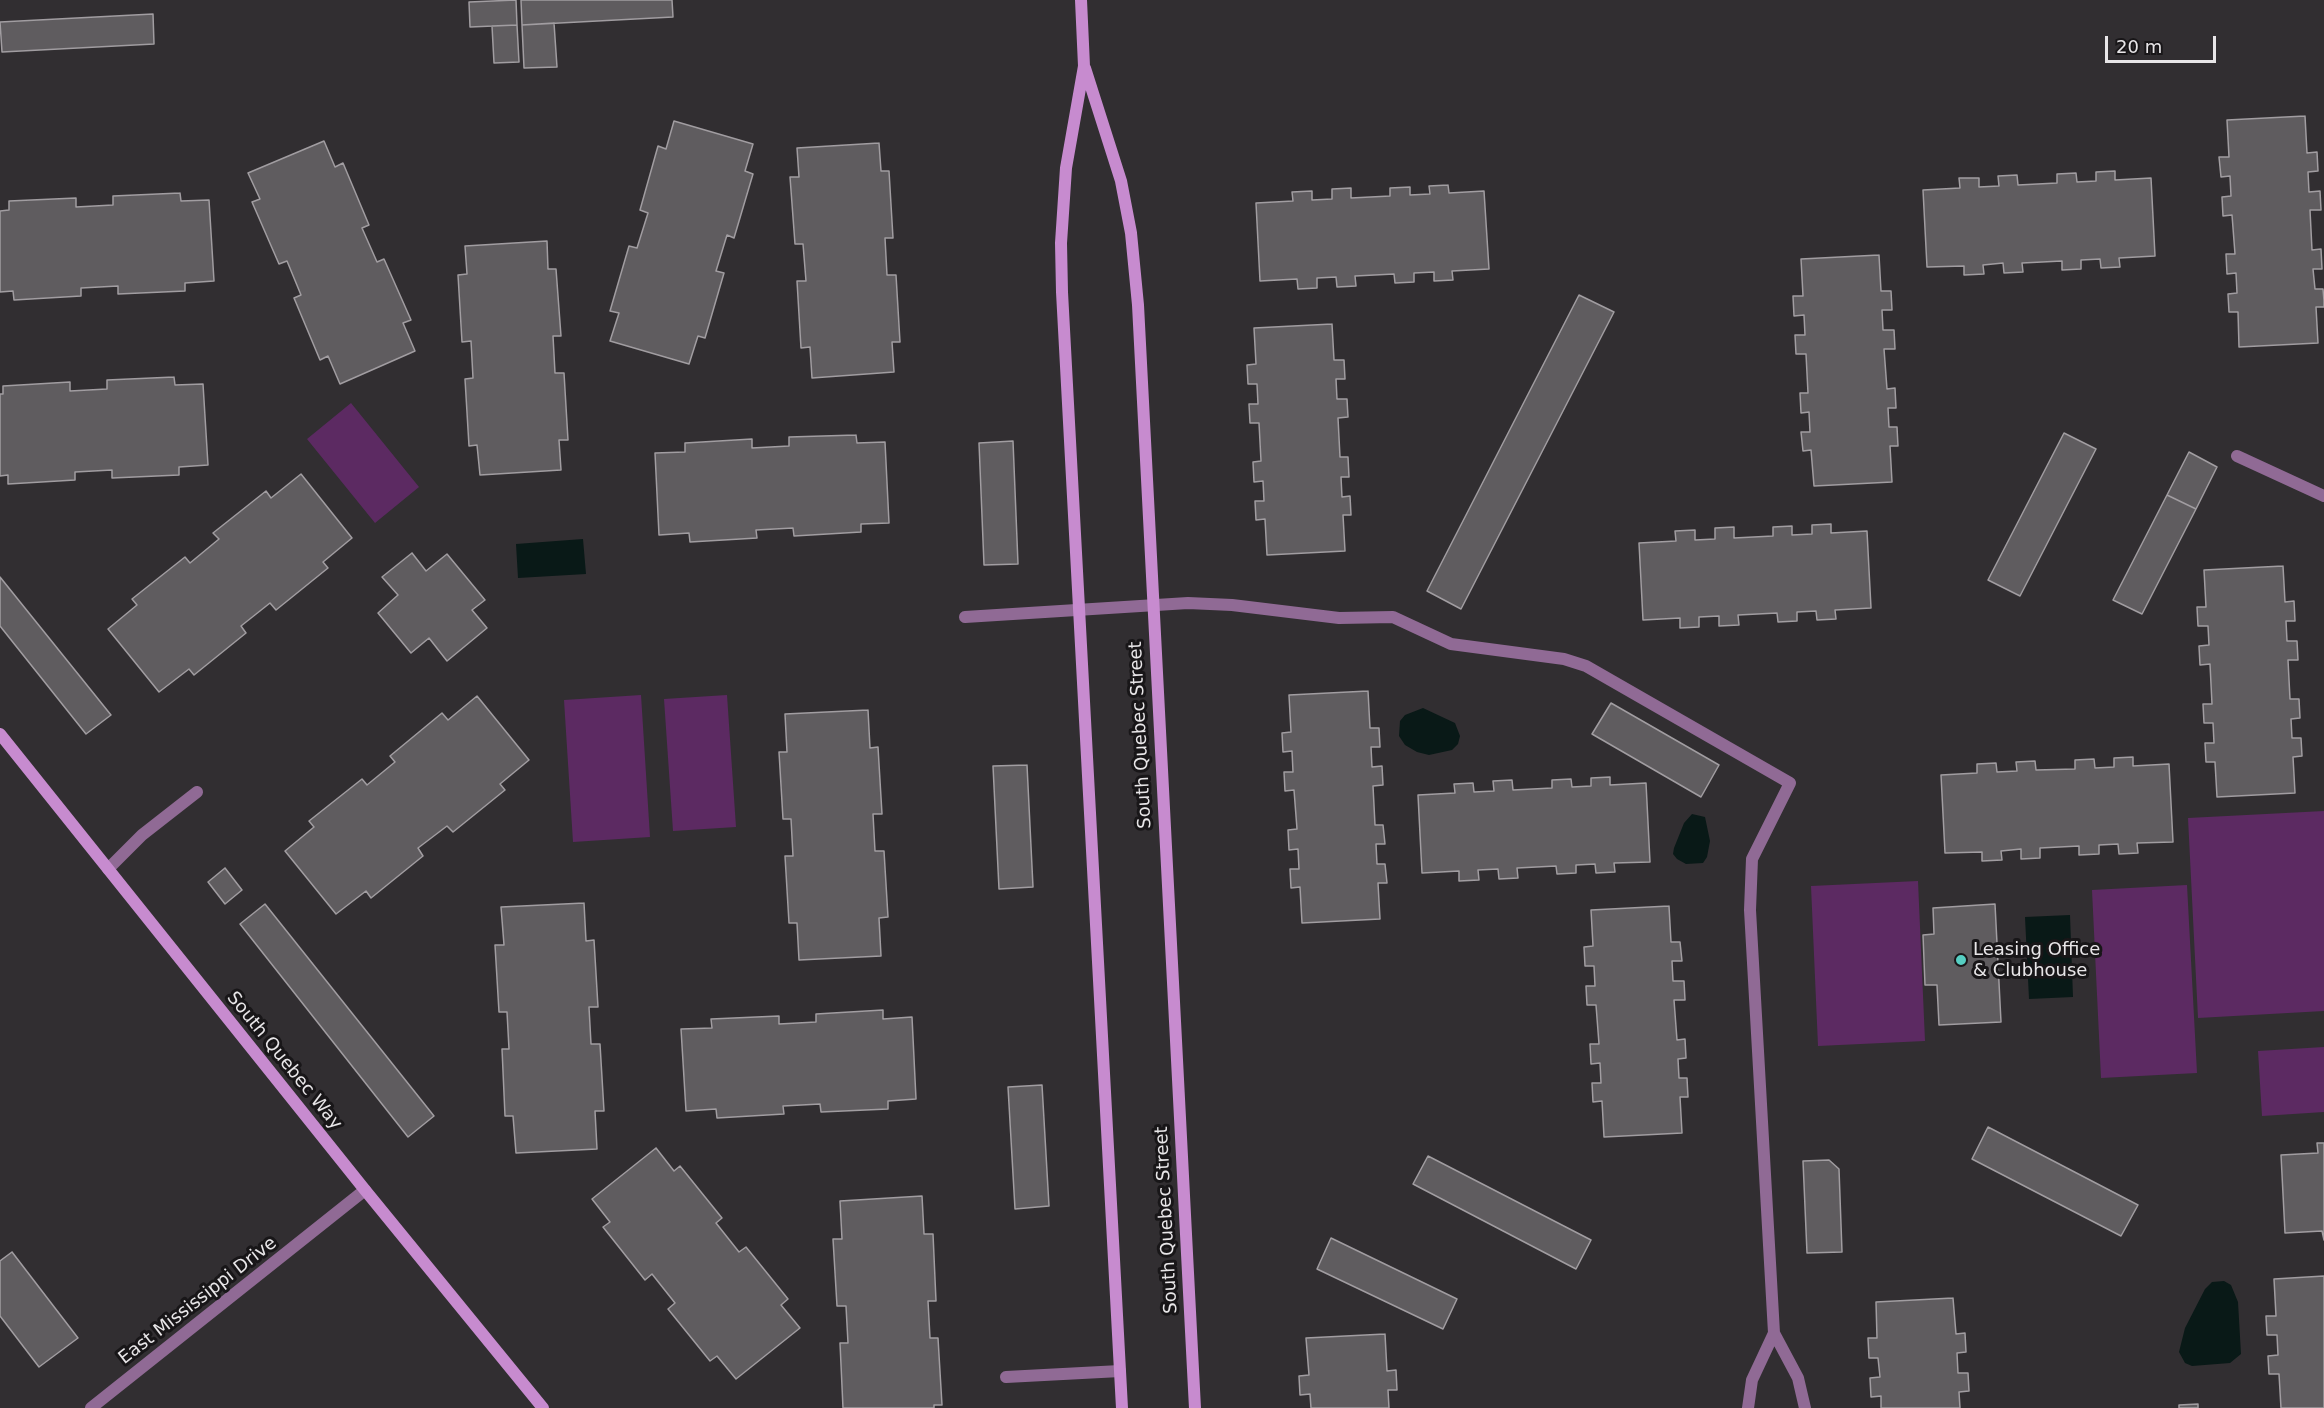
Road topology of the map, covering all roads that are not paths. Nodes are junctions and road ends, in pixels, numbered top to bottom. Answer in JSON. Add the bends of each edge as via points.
{"nodes":[{"id":1,"x":1081,"y":0,"type":"edge"},
{"id":2,"x":1084,"y":66,"type":"junction"},
{"id":3,"x":2237,"y":456,"type":"dead end"},
{"id":4,"x":2324,"y":496,"type":"edge"},
{"id":5,"x":1153,"y":605,"type":"junction"},
{"id":6,"x":1080,"y":608,"type":"junction"},
{"id":7,"x":965,"y":617,"type":"dead end"},
{"id":8,"x":0,"y":734,"type":"edge"},
{"id":9,"x":197,"y":792,"type":"dead end"},
{"id":10,"x":108,"y":869,"type":"junction"},
{"id":11,"x":365,"y":1190,"type":"junction"},
{"id":12,"x":1774,"y":1333,"type":"junction"},
{"id":13,"x":1120,"y":1371,"type":"junction"},
{"id":14,"x":1006,"y":1377,"type":"dead end"},
{"id":15,"x":91,"y":1408,"type":"edge"},
{"id":16,"x":543,"y":1408,"type":"edge"},
{"id":17,"x":1122,"y":1408,"type":"edge"},
{"id":18,"x":1195,"y":1408,"type":"edge"},
{"id":19,"x":1748,"y":1408,"type":"edge"},
{"id":20,"x":1805,"y":1408,"type":"edge"}],
"edges":[{"from":1,"to":2,"type":"main road","name":"South Quebec Street"},
{"from":2,"to":5,"type":"main road","name":"South Quebec Street","via":[[1121,182],[1133,244]]},
{"from":2,"to":6,"type":"main road","name":"South Quebec Street","via":[[1066,168],[1061,243]]},
{"from":3,"to":4,"type":"street"},
{"from":5,"to":6,"type":"street"},
{"from":5,"to":12,"type":"street","via":[[1217,604],[1339,618],[1393,617],[1451,644],[1576,663],[1596,670],[1790,783],[1755,851],[1749,878]]},
{"from":5,"to":18,"type":"main road","name":"South Quebec Street"},
{"from":6,"to":7,"type":"street"},
{"from":6,"to":13,"type":"main road","name":"South Quebec Street"},
{"from":8,"to":10,"type":"main road","name":"South Quebec Way"},
{"from":9,"to":10,"type":"street","via":[[142,834]]},
{"from":10,"to":11,"type":"main road","name":"South Quebec Way"},
{"from":11,"to":15,"type":"street","name":"East Mississippi Drive"},
{"from":11,"to":16,"type":"main road","name":"South Quebec Way"},
{"from":12,"to":19,"type":"street","via":[[1752,1380]]},
{"from":12,"to":20,"type":"street","via":[[1798,1378]]},
{"from":13,"to":14,"type":"street"},
{"from":13,"to":17,"type":"main road","name":"South Quebec Street"}]}
